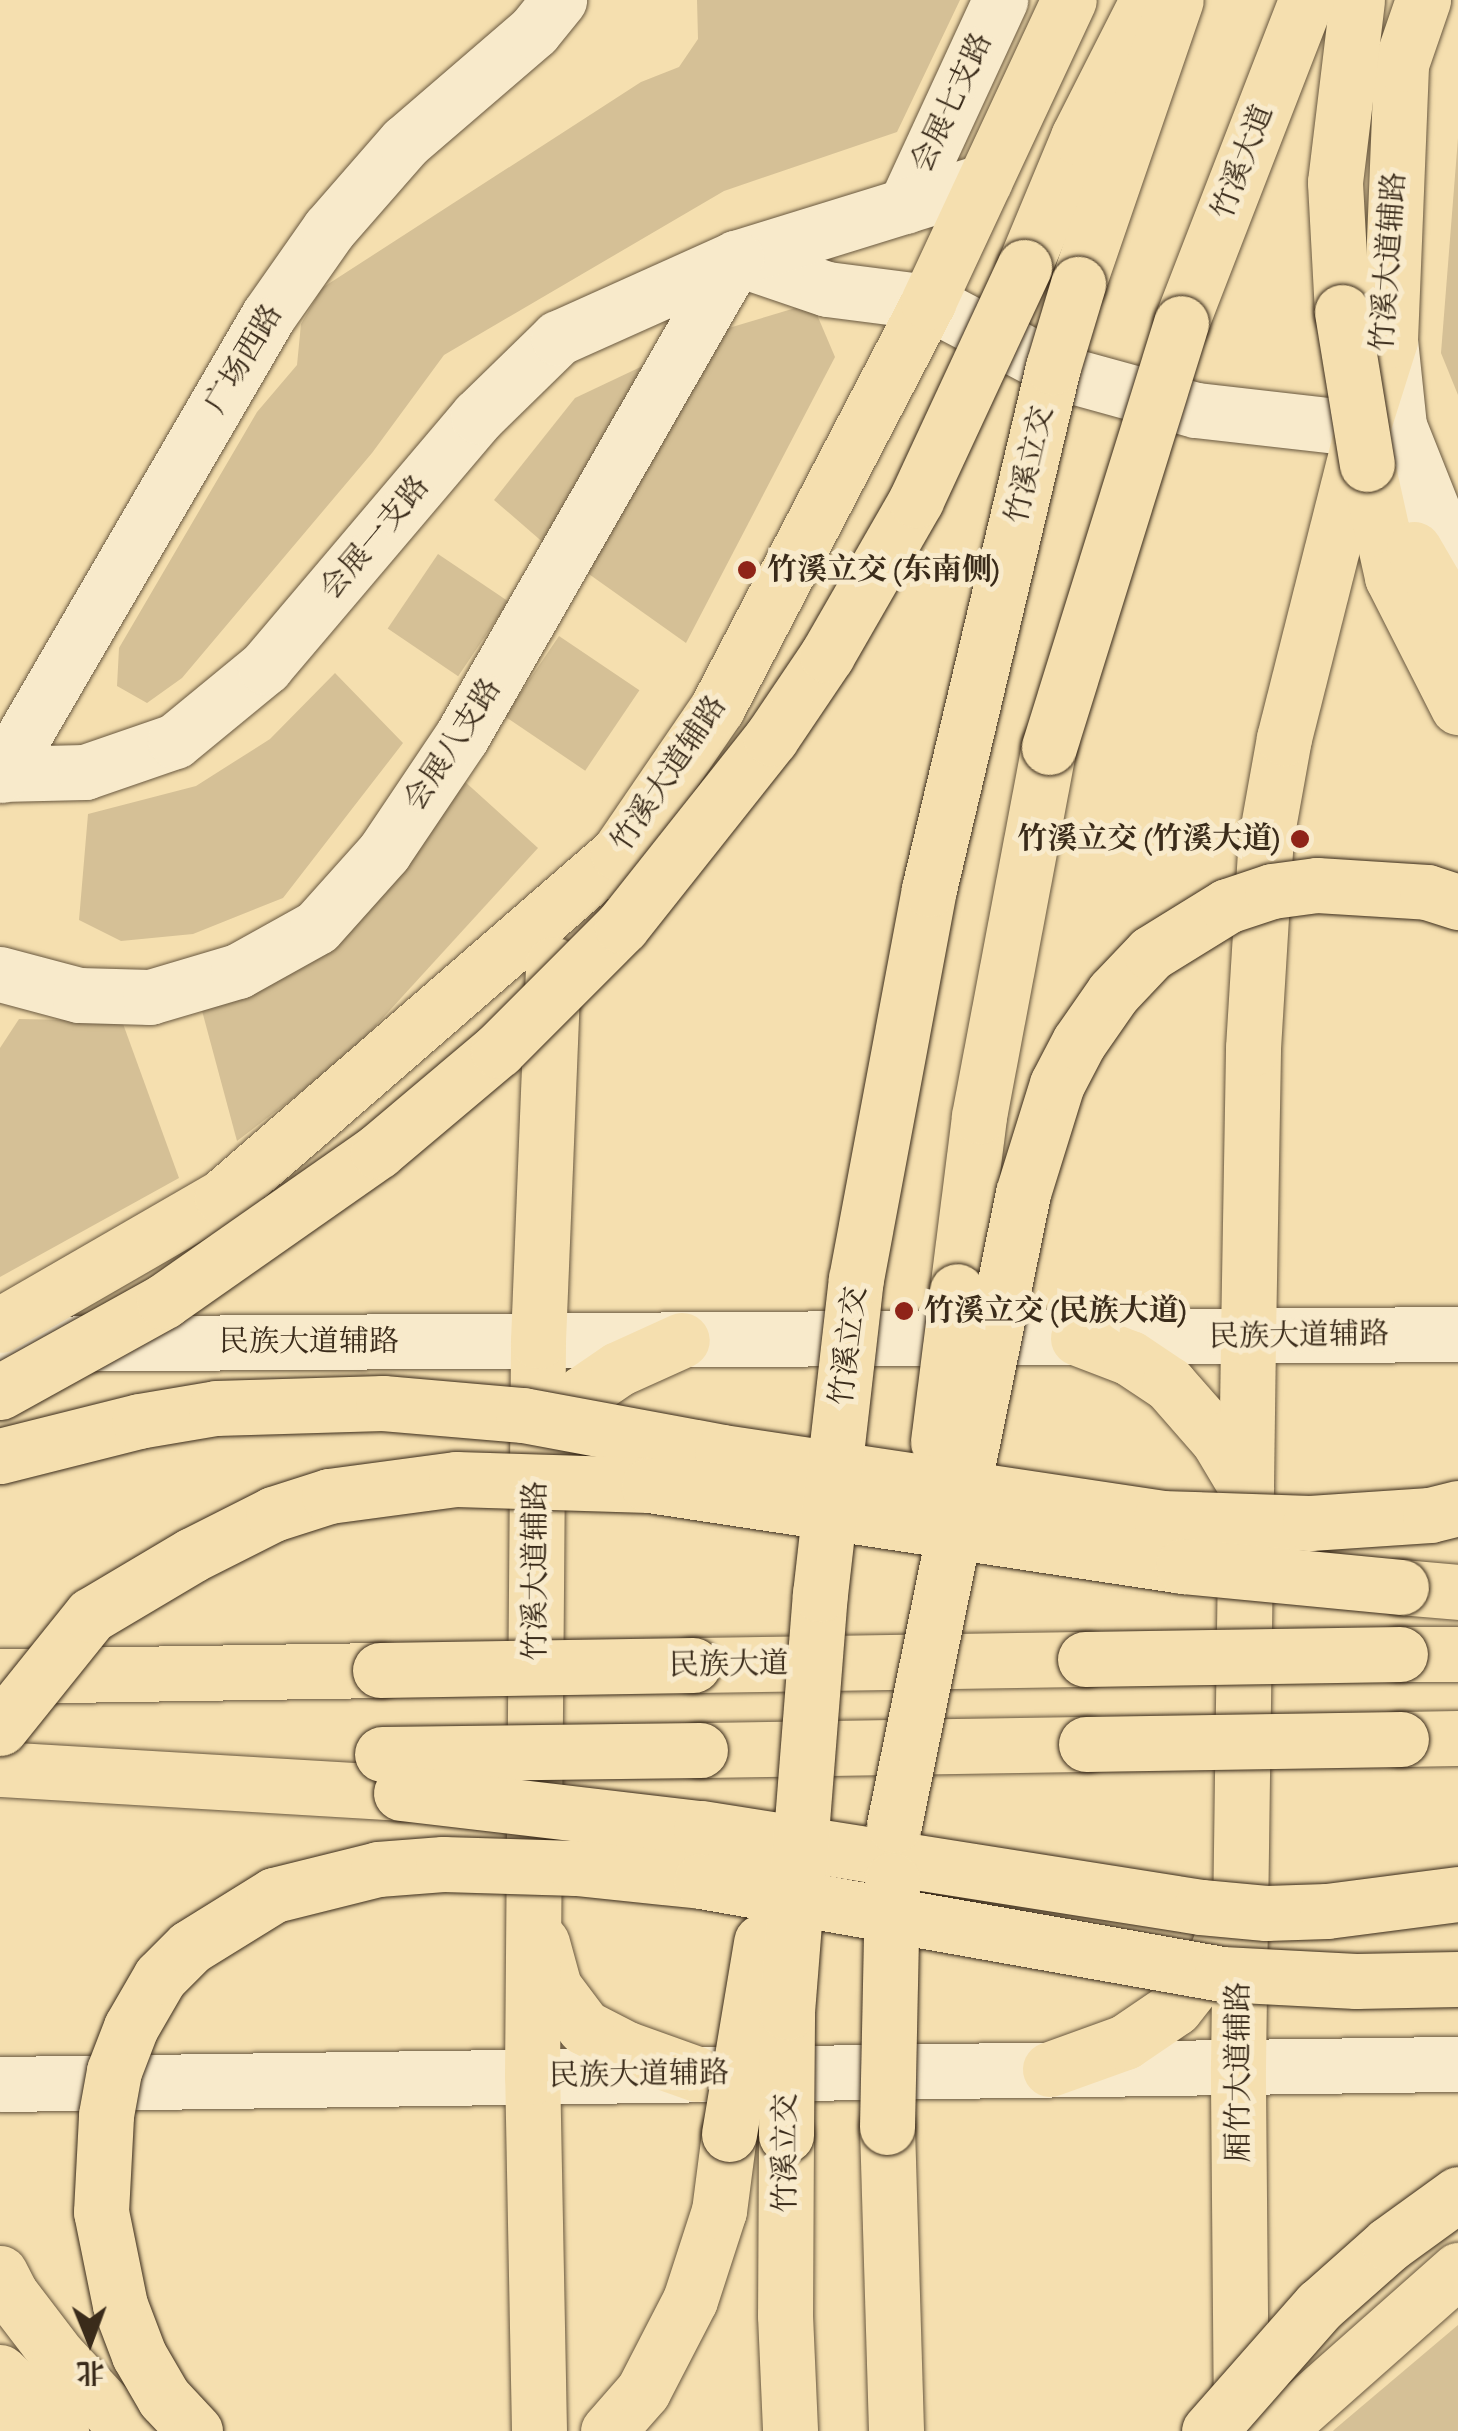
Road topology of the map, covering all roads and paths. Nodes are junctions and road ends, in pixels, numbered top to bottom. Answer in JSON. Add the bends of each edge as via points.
{"nodes":[{"id":1,"x":559,"y":0,"type":"edge"},
{"id":2,"x":1000,"y":0,"type":"edge"},
{"id":3,"x":1068,"y":0,"type":"edge"},
{"id":4,"x":1148,"y":0,"type":"edge"},
{"id":5,"x":1176,"y":0,"type":"edge"},
{"id":6,"x":1306,"y":0,"type":"edge"},
{"id":7,"x":1357,"y":0,"type":"edge"},
{"id":8,"x":1422,"y":0,"type":"edge"},
{"id":9,"x":984,"y":181,"type":"junction"},
{"id":10,"x":904,"y":206,"type":"junction"},
{"id":11,"x":736,"y":258,"type":"junction"},
{"id":12,"x":928,"y":302,"type":"junction"},
{"id":13,"x":1390,"y":340,"type":"junction"},
{"id":14,"x":1364,"y":447,"type":"junction"},
{"id":15,"x":1458,"y":574,"type":"edge"},
{"id":16,"x":1458,"y":625,"type":"edge"},
{"id":17,"x":1458,"y":707,"type":"edge"},
{"id":18,"x":0,"y":774,"type":"edge"},
{"id":19,"x":1458,"y":902,"type":"edge"},
{"id":20,"x":556,"y":911,"type":"junction"},
{"id":21,"x":0,"y":974,"type":"edge"},
{"id":22,"x":0,"y":1325,"type":"edge"},
{"id":23,"x":1458,"y":1334,"type":"edge"},
{"id":24,"x":1248,"y":1337,"type":"junction"},
{"id":25,"x":1078,"y":1338,"type":"junction"},
{"id":26,"x":538,"y":1340,"type":"junction"},
{"id":27,"x":682,"y":1340,"type":"junction"},
{"id":28,"x":0,"y":1344,"type":"edge"},
{"id":29,"x":0,"y":1392,"type":"edge"},
{"id":30,"x":0,"y":1456,"type":"edge"},
{"id":31,"x":1246,"y":1487,"type":"junction"},
{"id":32,"x":1458,"y":1508,"type":"edge"},
{"id":33,"x":536,"y":1529,"type":"junction"},
{"id":34,"x":1458,"y":1592,"type":"edge"},
{"id":35,"x":820,"y":1594,"type":"junction"},
{"id":36,"x":1458,"y":1654,"type":"edge"},
{"id":37,"x":0,"y":1676,"type":"edge"},
{"id":38,"x":1243,"y":1713,"type":"joint"},
{"id":39,"x":0,"y":1728,"type":"edge"},
{"id":40,"x":1458,"y":1738,"type":"edge"},
{"id":41,"x":0,"y":1760,"type":"edge"},
{"id":42,"x":0,"y":1770,"type":"edge"},
{"id":43,"x":391,"y":1773,"type":"junction"},
{"id":44,"x":894,"y":1824,"type":"junction"},
{"id":45,"x":1241,"y":1884,"type":"junction"},
{"id":46,"x":1458,"y":1894,"type":"edge"},
{"id":47,"x":534,"y":1916,"type":"junction"},
{"id":48,"x":1458,"y":1979,"type":"edge"},
{"id":49,"x":1458,"y":2064,"type":"edge"},
{"id":50,"x":1238,"y":2066,"type":"junction"},
{"id":51,"x":1050,"y":2069,"type":"junction"},
{"id":52,"x":697,"y":2074,"type":"junction"},
{"id":53,"x":532,"y":2077,"type":"junction"},
{"id":54,"x":0,"y":2084,"type":"edge"},
{"id":55,"x":1458,"y":2194,"type":"edge"},
{"id":56,"x":1458,"y":2270,"type":"edge"},
{"id":57,"x":0,"y":2273,"type":"edge"},
{"id":58,"x":0,"y":2372,"type":"edge"},
{"id":59,"x":0,"y":2414,"type":"edge"},
{"id":60,"x":18,"y":2431,"type":"edge"},
{"id":61,"x":61,"y":2431,"type":"edge"},
{"id":62,"x":129,"y":2431,"type":"edge"},
{"id":63,"x":195,"y":2431,"type":"edge"},
{"id":64,"x":539,"y":2431,"type":"edge"},
{"id":65,"x":608,"y":2431,"type":"edge"},
{"id":66,"x":790,"y":2431,"type":"edge"},
{"id":67,"x":896,"y":2431,"type":"edge"},
{"id":68,"x":1209,"y":2431,"type":"edge"},
{"id":69,"x":1241,"y":2431,"type":"edge"},
{"id":70,"x":1276,"y":2431,"type":"edge"}],
"edges":[{"from":1,"to":18,"type":"street","name":"广场西路","via":[[534,31],[405,142],[329,230],[268,316]]},
{"from":2,"to":10,"type":"street","name":"会展七支路"},
{"from":3,"to":9,"type":"main road","name":"竹溪大道辅路"},
{"from":4,"to":29,"type":"main road","bridge":true,"via":[[1078,137],[916,500],[771,738],[622,926],[498,1050],[365,1161],[164,1301]]},
{"from":5,"to":35,"type":"main road","name":"竹溪立交","bridge":true,"via":[[1053,367],[928,889],[856,1279]]},
{"from":6,"to":44,"type":"main road","name":"竹溪大道","bridge":true,"via":[[1181,323],[1050,747],[976,1136]]},
{"from":7,"to":14,"type":"main road","bridge":true,"via":[[1335,182],[1342,312]]},
{"from":8,"to":13,"type":"main road","name":"竹溪大道辅路","via":[[1401,64]]},
{"from":9,"to":10,"type":"street","name":"会展一支路"},
{"from":9,"to":12,"type":"main road","name":"竹溪大道辅路"},
{"from":10,"to":11,"type":"street","name":"会展一支路"},
{"from":11,"to":12,"type":"street","via":[[827,289]]},
{"from":11,"to":18,"type":"street","name":"会展一支路","via":[[558,338],[478,416],[265,666],[175,741],[86,772]]},
{"from":11,"to":21,"type":"street","name":"会展八支路","via":[[462,736],[384,852],[317,926],[238,970],[150,998],[78,995]]},
{"from":12,"to":14,"type":"street","via":[[1065,374]]},
{"from":12,"to":20,"type":"main road","name":"竹溪大道辅路","via":[[717,708],[618,853]]},
{"from":13,"to":14,"type":"main road","name":"竹溪大道辅路"},
{"from":13,"to":15,"type":"street","via":[[1399,426]]},
{"from":14,"to":16,"type":"main road"},
{"from":14,"to":17,"type":"main road","via":[[1392,578]]},
{"from":14,"to":24,"type":"main road","name":"竹溪大道辅路","via":[[1284,738],[1266,838],[1253,1048]]},
{"from":19,"to":44,"type":"main road","bridge":true,"via":[[1426,892],[1316,884],[1227,906],[1151,953],[1079,1042],[1056,1084],[1023,1193]]},
{"from":20,"to":22,"type":"main road","via":[[222,1197]]},
{"from":20,"to":26,"type":"main road","name":"竹溪大道辅路"},
{"from":23,"to":24,"type":"street","name":"民族大道辅路"},
{"from":24,"to":25,"type":"street","name":"民族大道辅路"},
{"from":24,"to":31,"type":"main road","name":"竹溪大道辅路"},
{"from":25,"to":27,"type":"street","name":"民族大道辅路"},
{"from":25,"to":31,"type":"main road","via":[[1130,1358],[1169,1384],[1218,1440]]},
{"from":26,"to":27,"type":"street","name":"民族大道辅路"},
{"from":26,"to":28,"type":"street","name":"民族大道辅路"},
{"from":26,"to":33,"type":"main road","name":"竹溪大道辅路"},
{"from":27,"to":33,"type":"main road","via":[[583,1392],[552,1444]]},
{"from":30,"to":32,"type":"main road","bridge":true,"via":[[216,1408],[382,1402],[523,1414],[742,1455],[1161,1518],[1327,1522]]},
{"from":31,"to":38,"type":"main road","name":"竹溪大道辅路"},
{"from":33,"to":47,"type":"main road","name":"竹溪大道辅路"},
{"from":34,"to":39,"type":"main road","bridge":true,"via":[[1183,1566],[649,1486],[456,1480],[329,1496],[273,1514],[192,1555],[92,1615]]},
{"from":35,"to":65,"type":"main road","bridge":true,"via":[[708,2256],[666,2353]]},
{"from":35,"to":66,"type":"main road","name":"竹溪立交","bridge":true,"via":[[787,2012],[784,2315]]},
{"from":36,"to":37,"type":"main road","name":"民族大道","bridge":true},
{"from":38,"to":45,"type":"main road","name":"厢竹大道辅路"},
{"from":40,"to":43,"type":"main road","bridge":true,"via":[[700,1750]]},
{"from":41,"to":43,"type":"main road"},
{"from":42,"to":43,"type":"main road"},
{"from":43,"to":46,"type":"main road","bridge":true,"via":[[1201,1907],[1327,1911]]},
{"from":44,"to":67,"type":"main road","bridge":true,"via":[[886,2029]]},
{"from":45,"to":50,"type":"main road","name":"厢竹大道辅路"},
{"from":45,"to":51,"type":"main road","via":[[1215,1957],[1175,2008],[1125,2042]]},
{"from":47,"to":52,"type":"main road","via":[[554,1986],[584,2027]]},
{"from":47,"to":53,"type":"main road"},
{"from":48,"to":63,"type":"main road","bridge":true,"via":[[1222,1974],[700,1881],[576,1868],[378,1869],[274,1895],[190,1947],[160,1977],[114,2071],[106,2115],[100,2212],[120,2305],[164,2398]]},
{"from":49,"to":50,"type":"street","name":"民族大道辅路"},
{"from":50,"to":51,"type":"street","name":"民族大道辅路"},
{"from":50,"to":69,"type":"main road","name":"厢竹大道辅路"},
{"from":51,"to":52,"type":"street","name":"民族大道辅路"},
{"from":52,"to":53,"type":"street","name":"民族大道辅路"},
{"from":53,"to":54,"type":"street","name":"民族大道辅路"},
{"from":53,"to":64,"type":"main road"},
{"from":55,"to":68,"type":"main road","bridge":true,"via":[[1318,2306]]},
{"from":56,"to":70,"type":"main road"},
{"from":57,"to":62,"type":"main road","via":[[60,2357]]},
{"from":58,"to":61,"type":"main road"},
{"from":59,"to":60,"type":"main road"}]}
